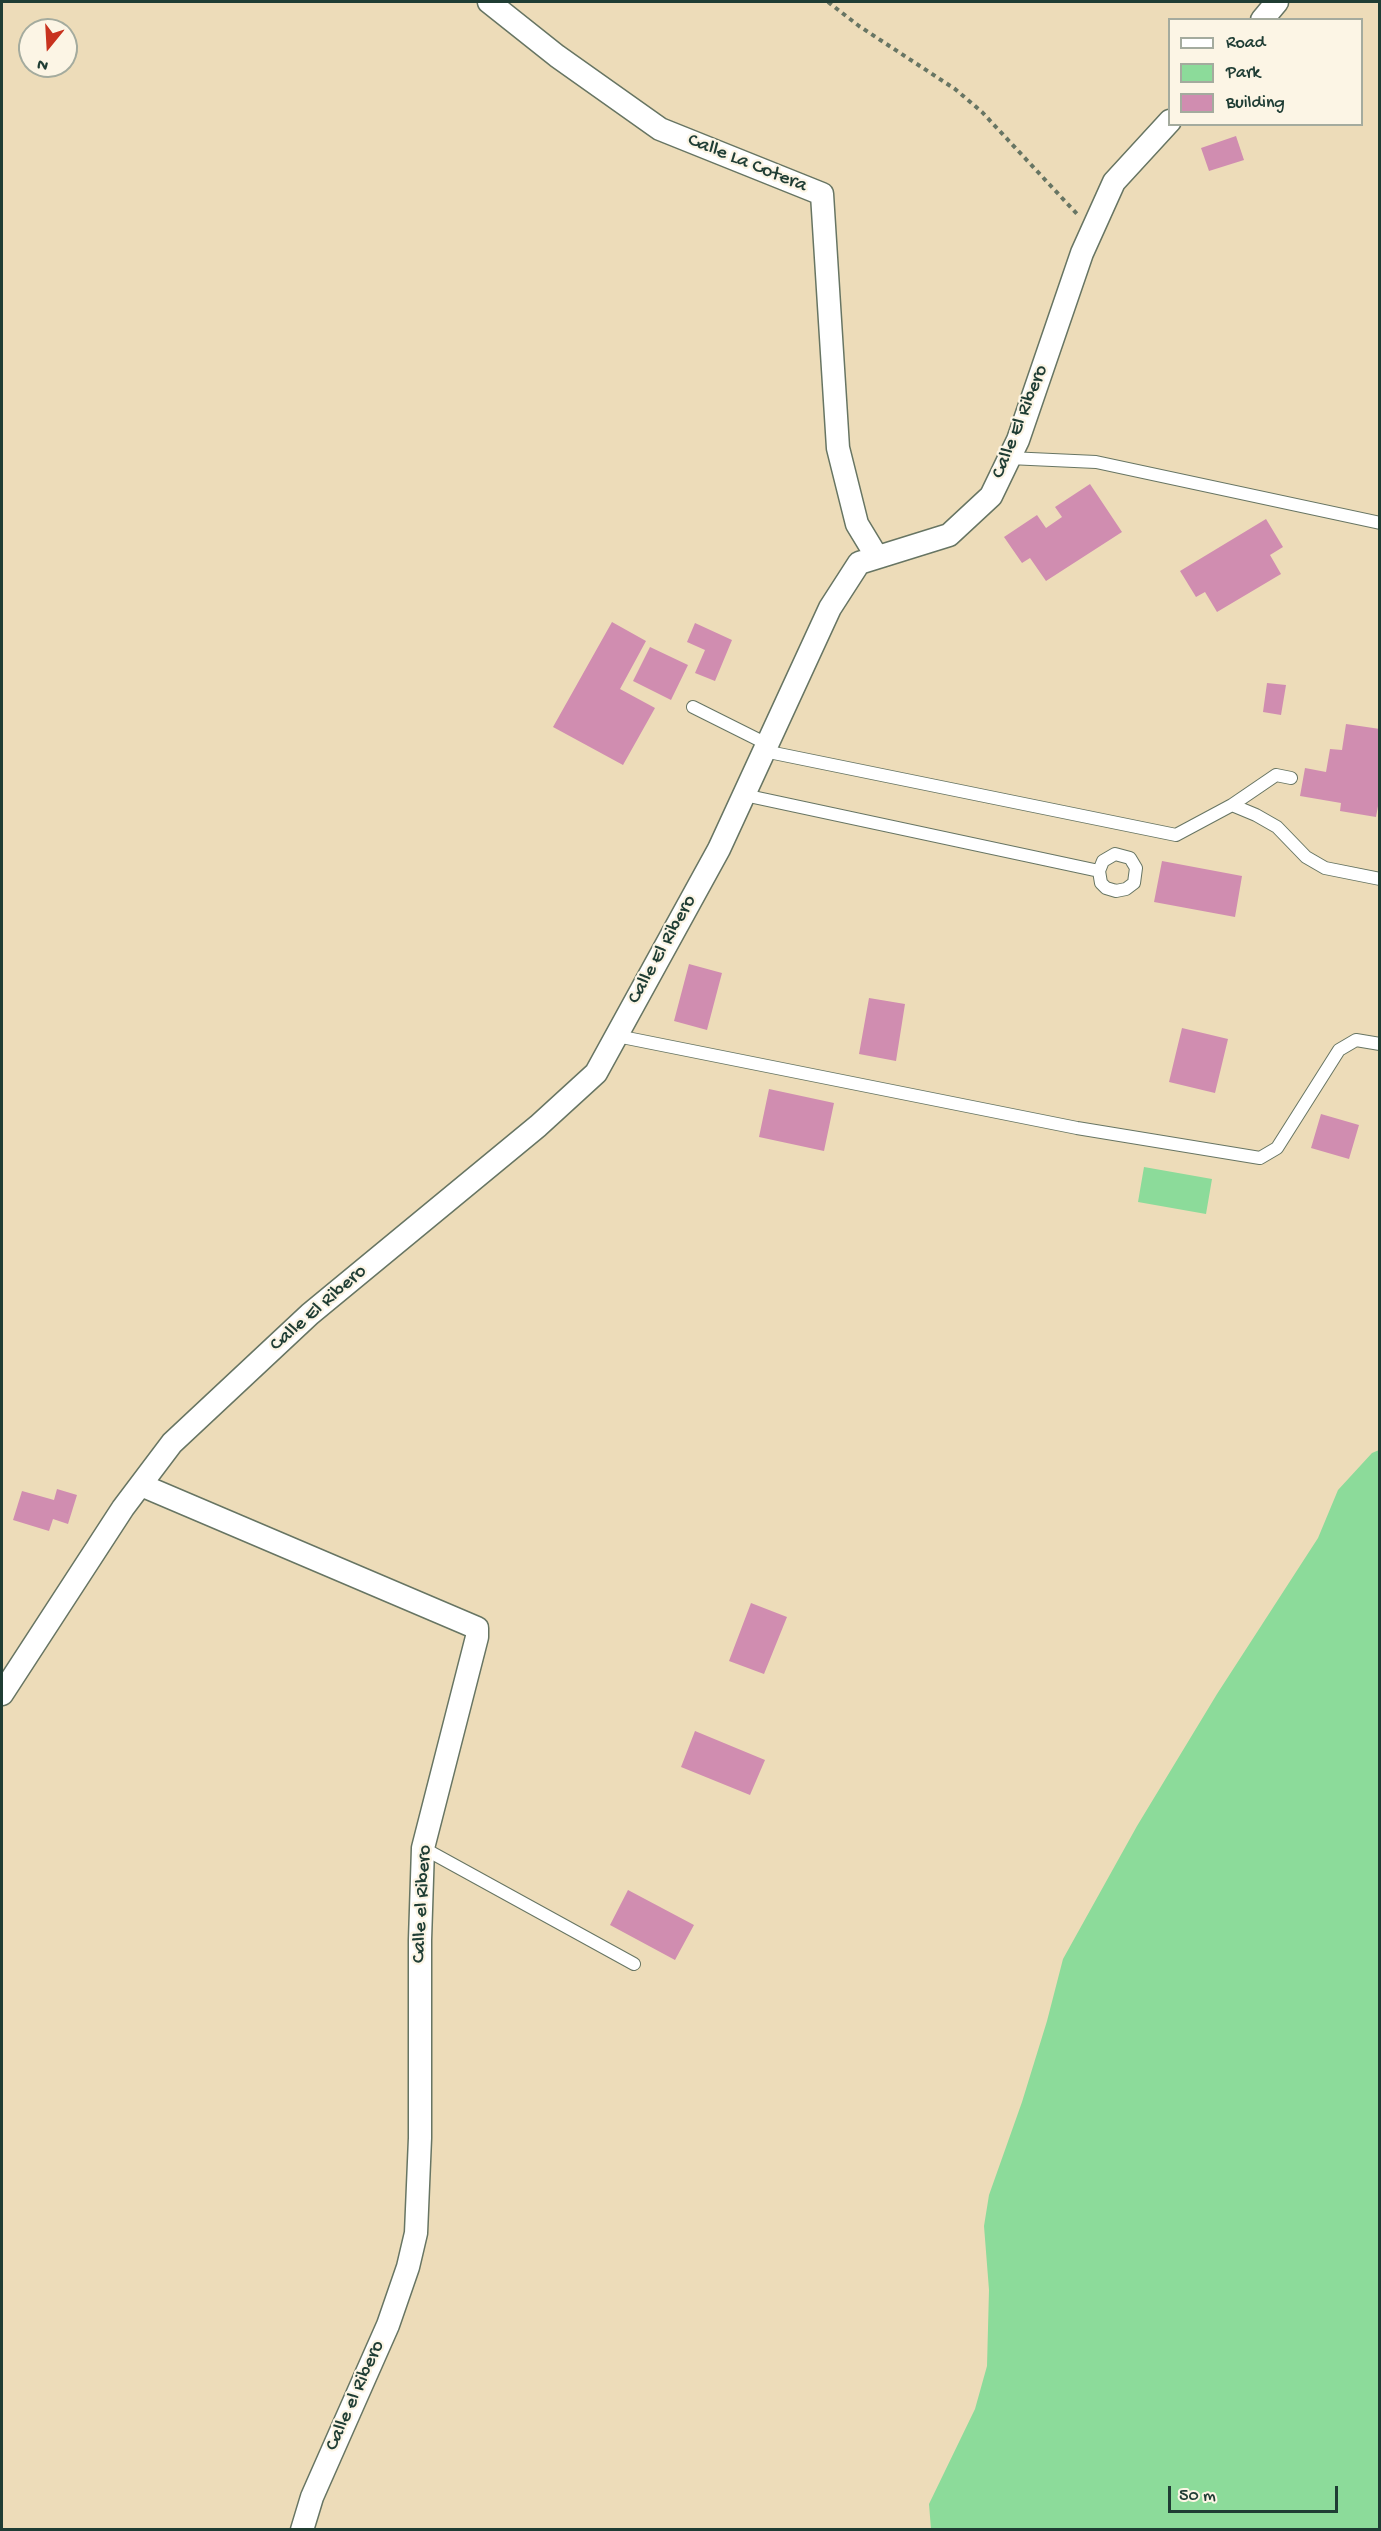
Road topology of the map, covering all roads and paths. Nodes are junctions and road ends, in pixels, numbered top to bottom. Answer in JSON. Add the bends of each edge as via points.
{"nodes":[{"id":1,"x":489,"y":2,"type":"edge"},
{"id":2,"x":828,"y":2,"type":"edge"},
{"id":3,"x":1277,"y":2,"type":"edge"},
{"id":4,"x":1264,"y":18,"type":"edge"},
{"id":5,"x":1168,"y":123,"type":"edge"},
{"id":6,"x":1093,"y":230,"type":"junction"},
{"id":7,"x":1009,"y":458,"type":"junction"},
{"id":8,"x":1380,"y":523,"type":"edge"},
{"id":9,"x":877,"y":557,"type":"junction"},
{"id":10,"x":693,"y":707,"type":"dead end"},
{"id":11,"x":766,"y":747,"type":"junction"},
{"id":12,"x":1291,"y":778,"type":"dead end"},
{"id":13,"x":744,"y":795,"type":"junction"},
{"id":14,"x":1232,"y":805,"type":"junction"},
{"id":15,"x":1099,"y":871,"type":"dead end"},
{"id":16,"x":1380,"y":879,"type":"edge"},
{"id":17,"x":616,"y":1036,"type":"junction"},
{"id":18,"x":1380,"y":1044,"type":"edge"},
{"id":19,"x":141,"y":1485,"type":"junction"},
{"id":20,"x":2,"y":1694,"type":"edge"},
{"id":21,"x":423,"y":1848,"type":"junction"},
{"id":22,"x":634,"y":1964,"type":"dead end"},
{"id":23,"x":302,"y":2529,"type":"edge"}],
"edges":[{"from":1,"to":9,"type":"street","name":"Calle La Cotera","via":[[556,56],[660,129],[822,194],[838,448],[857,524]]},
{"from":2,"to":6,"type":"path","via":[[955,89],[982,112]]},
{"from":3,"to":4,"type":"street"},
{"from":5,"to":6,"type":"street","name":"Calle El Ribero","via":[[1114,182]]},
{"from":6,"to":7,"type":"street","name":"Calle El Ribero"},
{"from":7,"to":8,"type":"lane","via":[[1096,462]]},
{"from":7,"to":9,"type":"street","name":"Calle El Ribero","via":[[991,496],[949,535]]},
{"from":9,"to":11,"type":"street","name":"Calle El Ribero","via":[[859,563],[830,608]]},
{"from":10,"to":11,"type":"lane"},
{"from":11,"to":13,"type":"street","name":"Calle El Ribero"},
{"from":11,"to":14,"type":"lane","via":[[1176,835]]},
{"from":12,"to":14,"type":"lane","via":[[1276,775]]},
{"from":13,"to":15,"type":"lane"},
{"from":13,"to":17,"type":"street","name":"Calle El Ribero","via":[[719,849]]},
{"from":14,"to":16,"type":"lane","via":[[1276,828],[1306,857],[1325,868]]},
{"from":17,"to":18,"type":"lane","via":[[1077,1128],[1260,1158],[1277,1148],[1339,1050],[1356,1040]]},
{"from":17,"to":19,"type":"street","name":"Calle El Ribero","via":[[596,1073],[538,1126],[310,1314],[172,1443]]},
{"from":19,"to":20,"type":"street","name":"Calle El Ribero"},
{"from":19,"to":21,"type":"street","name":"Calle el Ribero","via":[[477,1628]]},
{"from":21,"to":22,"type":"lane"},
{"from":21,"to":23,"type":"street","name":"Calle el Ribero","via":[[416,2233],[388,2325],[312,2497]]}]}
